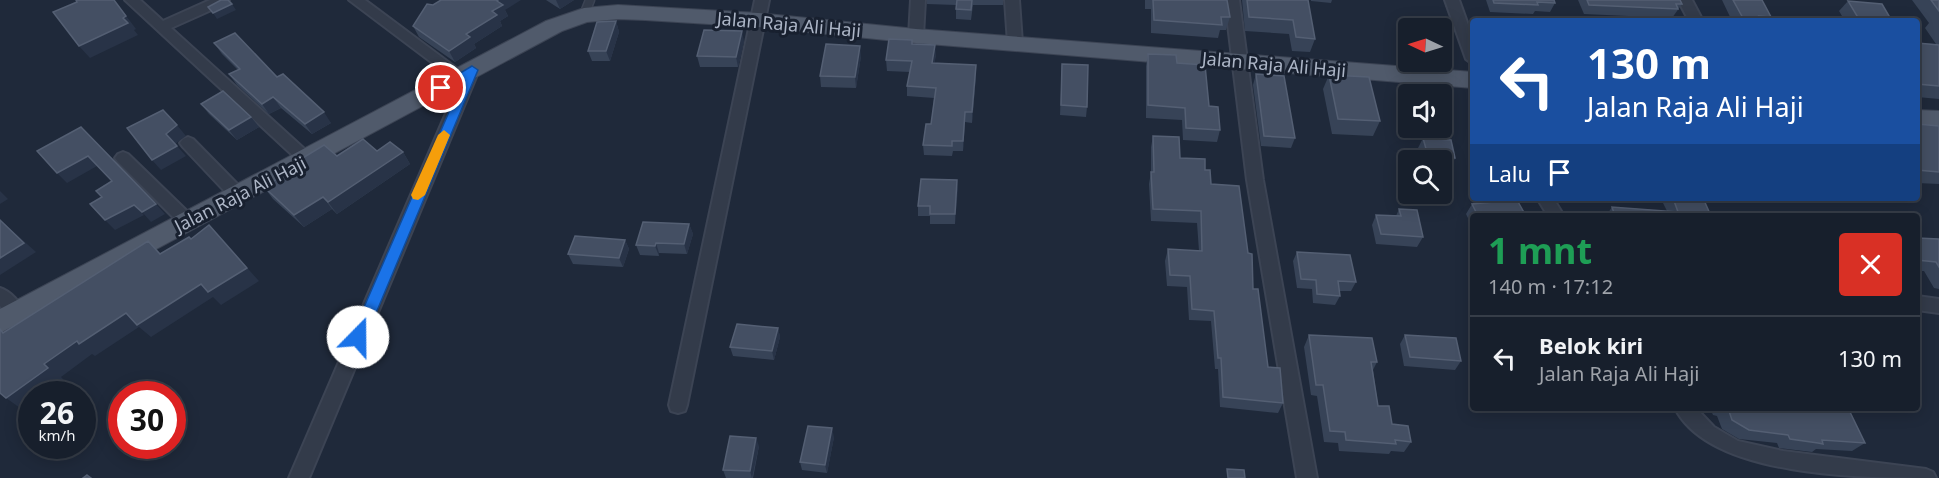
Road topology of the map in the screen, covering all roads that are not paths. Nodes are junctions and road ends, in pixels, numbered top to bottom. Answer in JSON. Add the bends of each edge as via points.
{"nodes":[{"id":1,"x":132,"y":0,"type":"edge"},
{"id":2,"x":222,"y":0,"type":"edge"},
{"id":3,"x":356,"y":0,"type":"edge"},
{"id":4,"x":918,"y":0,"type":"edge"},
{"id":5,"x":1012,"y":0,"type":"edge"},
{"id":6,"x":1232,"y":0,"type":"edge"},
{"id":7,"x":1452,"y":0,"type":"edge"},
{"id":8,"x":1685,"y":0,"type":"edge"},
{"id":9,"x":587,"y":8,"type":"edge"},
{"id":10,"x":760,"y":10,"type":"edge"},
{"id":11,"x":1694,"y":18,"type":"edge"},
{"id":12,"x":161,"y":27,"type":"junction"},
{"id":13,"x":916,"y":36,"type":"junction"},
{"id":14,"x":1014,"y":43,"type":"junction"},
{"id":15,"x":1237,"y":61,"type":"junction"},
{"id":16,"x":466,"y":74,"type":"junction"},
{"id":17,"x":1467,"y":74,"type":"edge"},
{"id":18,"x":1920,"y":118,"type":"edge"},
{"id":19,"x":1939,"y":119,"type":"edge"},
{"id":20,"x":188,"y":143,"type":"dead end"},
{"id":21,"x":123,"y":158,"type":"dead end"},
{"id":22,"x":306,"y":159,"type":"junction"},
{"id":23,"x":238,"y":195,"type":"junction"},
{"id":24,"x":187,"y":221,"type":"junction"},
{"id":25,"x":0,"y":295,"type":"edge"},
{"id":26,"x":1920,"y":303,"type":"edge"},
{"id":27,"x":1939,"y":306,"type":"edge"},
{"id":28,"x":8,"y":317,"type":"edge"},
{"id":29,"x":678,"y":405,"type":"dead end"},
{"id":30,"x":1687,"y":411,"type":"edge"},
{"id":31,"x":299,"y":478,"type":"edge"},
{"id":32,"x":1307,"y":478,"type":"edge"},
{"id":33,"x":1926,"y":478,"type":"edge"}],
"edges":[{"from":1,"to":12,"type":"street"},
{"from":2,"to":12,"type":"street"},
{"from":3,"to":16,"type":"street"},
{"from":4,"to":13,"type":"street"},
{"from":5,"to":14,"type":"street"},
{"from":6,"to":15,"type":"street"},
{"from":7,"to":17,"type":"street"},
{"from":8,"to":11,"type":"street"},
{"from":9,"to":10,"type":"main road","name":"Jalan Raja Ali Haji","via":[[636,12]]},
{"from":9,"to":16,"type":"main road","name":"Jalan Raja Ali Haji"},
{"from":10,"to":13,"type":"main road","name":"Jalan Raja Ali Haji"},
{"from":10,"to":29,"type":"street"},
{"from":12,"to":22,"type":"street"},
{"from":13,"to":14,"type":"main road","name":"Jalan Raja Ali Haji"},
{"from":14,"to":15,"type":"main road","name":"Jalan Raja Ali Haji"},
{"from":15,"to":17,"type":"main road","name":"Jalan Raja Ali Haji"},
{"from":15,"to":32,"type":"street"},
{"from":16,"to":22,"type":"main road","name":"Jalan Raja Ali Haji"},
{"from":16,"to":31,"type":"street"},
{"from":18,"to":19,"type":"main road"},
{"from":20,"to":23,"type":"street"},
{"from":21,"to":24,"type":"street"},
{"from":22,"to":23,"type":"main road","name":"Jalan Raja Ali Haji"},
{"from":23,"to":24,"type":"main road","name":"Jalan Raja Ali Haji"},
{"from":24,"to":28,"type":"main road","name":"Jalan Raja Ali Haji"},
{"from":25,"to":28,"type":"street"},
{"from":26,"to":27,"type":"street"},
{"from":30,"to":33,"type":"street","via":[[1707,432],[1734,449],[1782,460]]}]}
